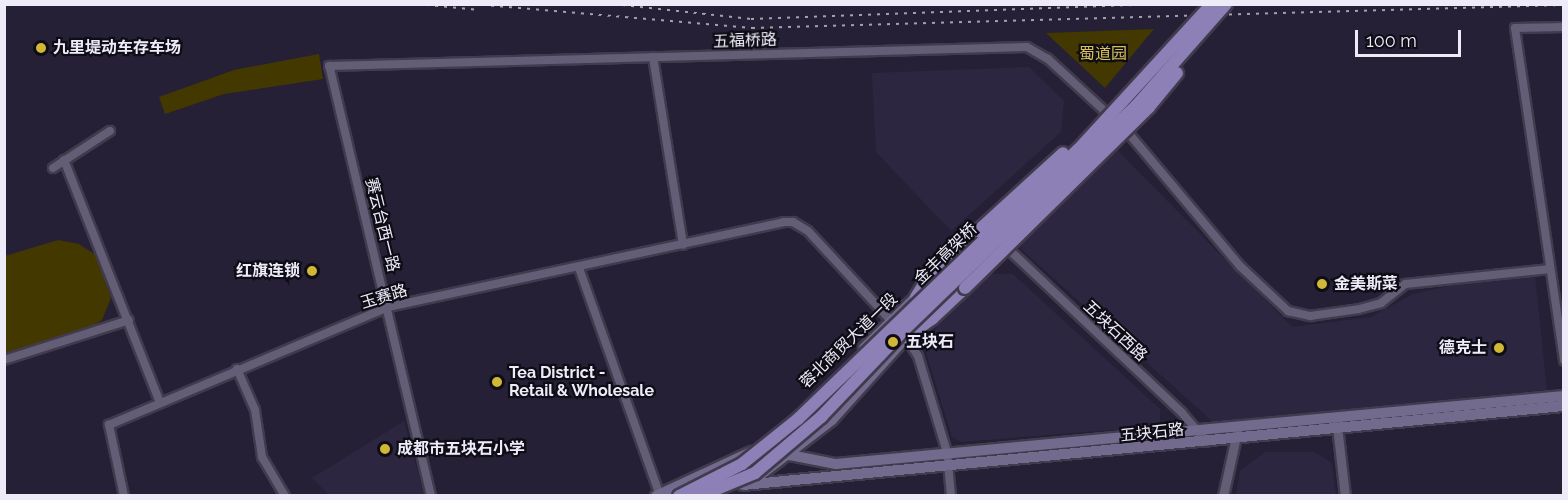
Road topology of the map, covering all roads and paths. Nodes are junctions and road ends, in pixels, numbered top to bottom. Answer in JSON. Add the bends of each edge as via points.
{"nodes":[{"id":1,"x":1212,"y":4,"type":"edge"},
{"id":2,"x":1228,"y":7,"type":"edge"},
{"id":3,"x":1190,"y":21,"type":"dead end"},
{"id":4,"x":1213,"y":26,"type":"dead end"},
{"id":5,"x":1563,"y":27,"type":"edge"},
{"id":6,"x":1184,"y":35,"type":"junction"},
{"id":7,"x":1188,"y":51,"type":"junction"},
{"id":8,"x":653,"y":57,"type":"junction"},
{"id":9,"x":330,"y":66,"type":"joint"},
{"id":10,"x":1110,"y":115,"type":"junction"},
{"id":11,"x":1125,"y":130,"type":"junction"},
{"id":12,"x":110,"y":131,"type":"dead end"},
{"id":13,"x":64,"y":160,"type":"junction"},
{"id":14,"x":53,"y":168,"type":"dead end"},
{"id":15,"x":1001,"y":243,"type":"junction"},
{"id":16,"x":683,"y":245,"type":"junction"},
{"id":17,"x":579,"y":268,"type":"junction"},
{"id":18,"x":1550,"y":269,"type":"junction"},
{"id":19,"x":916,"y":297,"type":"junction"},
{"id":20,"x":388,"y":307,"type":"junction"},
{"id":21,"x":129,"y":320,"type":"junction"},
{"id":22,"x":891,"y":321,"type":"junction"},
{"id":23,"x":906,"y":337,"type":"junction"},
{"id":24,"x":4,"y":360,"type":"edge"},
{"id":25,"x":1563,"y":360,"type":"edge"},
{"id":26,"x":237,"y":369,"type":"junction"},
{"id":27,"x":1563,"y":396,"type":"edge"},
{"id":28,"x":160,"y":403,"type":"junction"},
{"id":29,"x":1563,"y":406,"type":"edge"},
{"id":30,"x":1336,"y":417,"type":"junction"},
{"id":31,"x":1237,"y":426,"type":"junction"},
{"id":32,"x":1197,"y":430,"type":"junction"},
{"id":33,"x":1337,"y":430,"type":"junction"},
{"id":34,"x":1237,"y":440,"type":"junction"},
{"id":35,"x":1207,"y":442,"type":"junction"},
{"id":36,"x":746,"y":455,"type":"junction"},
{"id":37,"x":790,"y":455,"type":"junction"},
{"id":38,"x":947,"y":458,"type":"junction"},
{"id":39,"x":743,"y":484,"type":"junction"},
{"id":40,"x":124,"y":495,"type":"edge"},
{"id":41,"x":285,"y":495,"type":"edge"},
{"id":42,"x":431,"y":495,"type":"edge"},
{"id":43,"x":658,"y":495,"type":"edge"},
{"id":44,"x":679,"y":495,"type":"edge"},
{"id":45,"x":700,"y":495,"type":"edge"},
{"id":46,"x":715,"y":495,"type":"edge"},
{"id":47,"x":951,"y":495,"type":"edge"},
{"id":48,"x":1223,"y":495,"type":"edge"},
{"id":49,"x":1345,"y":495,"type":"edge"}],
"edges":[{"from":1,"to":6,"type":"highway","name":"金丰高架桥","bridge":true},
{"from":2,"to":7,"type":"highway","name":"金丰高架桥","bridge":true},
{"from":3,"to":10,"type":"street","name":"蓉北商贸大道一段"},
{"from":4,"to":11,"type":"main road"},
{"from":5,"to":18,"type":"street","via":[[1515,28]]},
{"from":6,"to":19,"type":"highway","bridge":true,"via":[[926,281]]},
{"from":6,"to":44,"type":"highway","name":"金丰高架桥","bridge":true,"via":[[1078,150],[798,420],[742,464]]},
{"from":7,"to":23,"type":"highway","bridge":true,"via":[[1181,68],[1149,107],[965,288]]},
{"from":7,"to":45,"type":"highway","name":"金丰高架桥","bridge":true,"via":[[821,417],[755,473]]},
{"from":8,"to":9,"type":"street","name":"五福桥路"},
{"from":8,"to":10,"type":"street","name":"五福桥路","via":[[1027,47],[1048,59]]},
{"from":8,"to":16,"type":"street"},
{"from":9,"to":20,"type":"street","name":"赛云台西一路"},
{"from":10,"to":11,"type":"street","name":"五福桥路"},
{"from":10,"to":19,"type":"main road","name":"蓉北商贸大道一段"},
{"from":11,"to":15,"type":"main road"},
{"from":11,"to":18,"type":"street","name":"五福桥路","via":[[1240,266],[1288,311],[1310,316],[1359,309],[1381,303],[1406,284]]},
{"from":12,"to":13,"type":"street"},
{"from":13,"to":14,"type":"street"},
{"from":13,"to":21,"type":"street"},
{"from":15,"to":23,"type":"main road"},
{"from":15,"to":32,"type":"street","name":"五块石西路"},
{"from":16,"to":17,"type":"street","name":"玉赛路"},
{"from":16,"to":22,"type":"street","name":"玉赛路","via":[[793,222],[808,231]]},
{"from":17,"to":20,"type":"street","name":"玉赛路"},
{"from":17,"to":43,"type":"street"},
{"from":18,"to":25,"type":"street"},
{"from":19,"to":22,"type":"main road","name":"蓉北商贸大道一段"},
{"from":20,"to":26,"type":"street","name":"玉赛路"},
{"from":20,"to":42,"type":"street","name":"赛云台西一路"},
{"from":21,"to":24,"type":"street"},
{"from":21,"to":28,"type":"street"},
{"from":22,"to":23,"type":"street","name":"玉赛路"},
{"from":22,"to":36,"type":"main road","name":"蓉北商贸大道一段","via":[[763,446]]},
{"from":23,"to":37,"type":"main road","via":[[832,420]]},
{"from":23,"to":38,"type":"street","name":"玉赛路","via":[[918,356]]},
{"from":26,"to":28,"type":"street","name":"玉赛路"},
{"from":26,"to":41,"type":"street","via":[[255,410],[262,457]]},
{"from":27,"to":30,"type":"main road","name":"五块石路"},
{"from":28,"to":40,"type":"street","name":"玉赛路","via":[[109,425]]},
{"from":29,"to":33,"type":"main road","name":"五块石路"},
{"from":30,"to":31,"type":"main road","name":"五块石路"},
{"from":30,"to":33,"type":"street"},
{"from":31,"to":32,"type":"main road","name":"五块石路"},
{"from":31,"to":34,"type":"street"},
{"from":32,"to":35,"type":"street","name":"五块石西路"},
{"from":32,"to":38,"type":"main road","name":"五块石路"},
{"from":33,"to":34,"type":"main road","name":"五块石路"},
{"from":33,"to":49,"type":"street"},
{"from":34,"to":35,"type":"main road","name":"五块石路"},
{"from":34,"to":48,"type":"street"},
{"from":35,"to":38,"type":"main road","name":"五块石路"},
{"from":36,"to":37,"type":"main road","name":"五块石路"},
{"from":36,"to":43,"type":"main road","name":"蓉北商贸大道一段"},
{"from":37,"to":38,"type":"main road","name":"五块石路","via":[[836,464]]},
{"from":37,"to":39,"type":"main road"},
{"from":38,"to":39,"type":"main road","name":"五块石路"},
{"from":38,"to":47,"type":"street","name":"玉赛路"},
{"from":39,"to":46,"type":"main road"}]}
